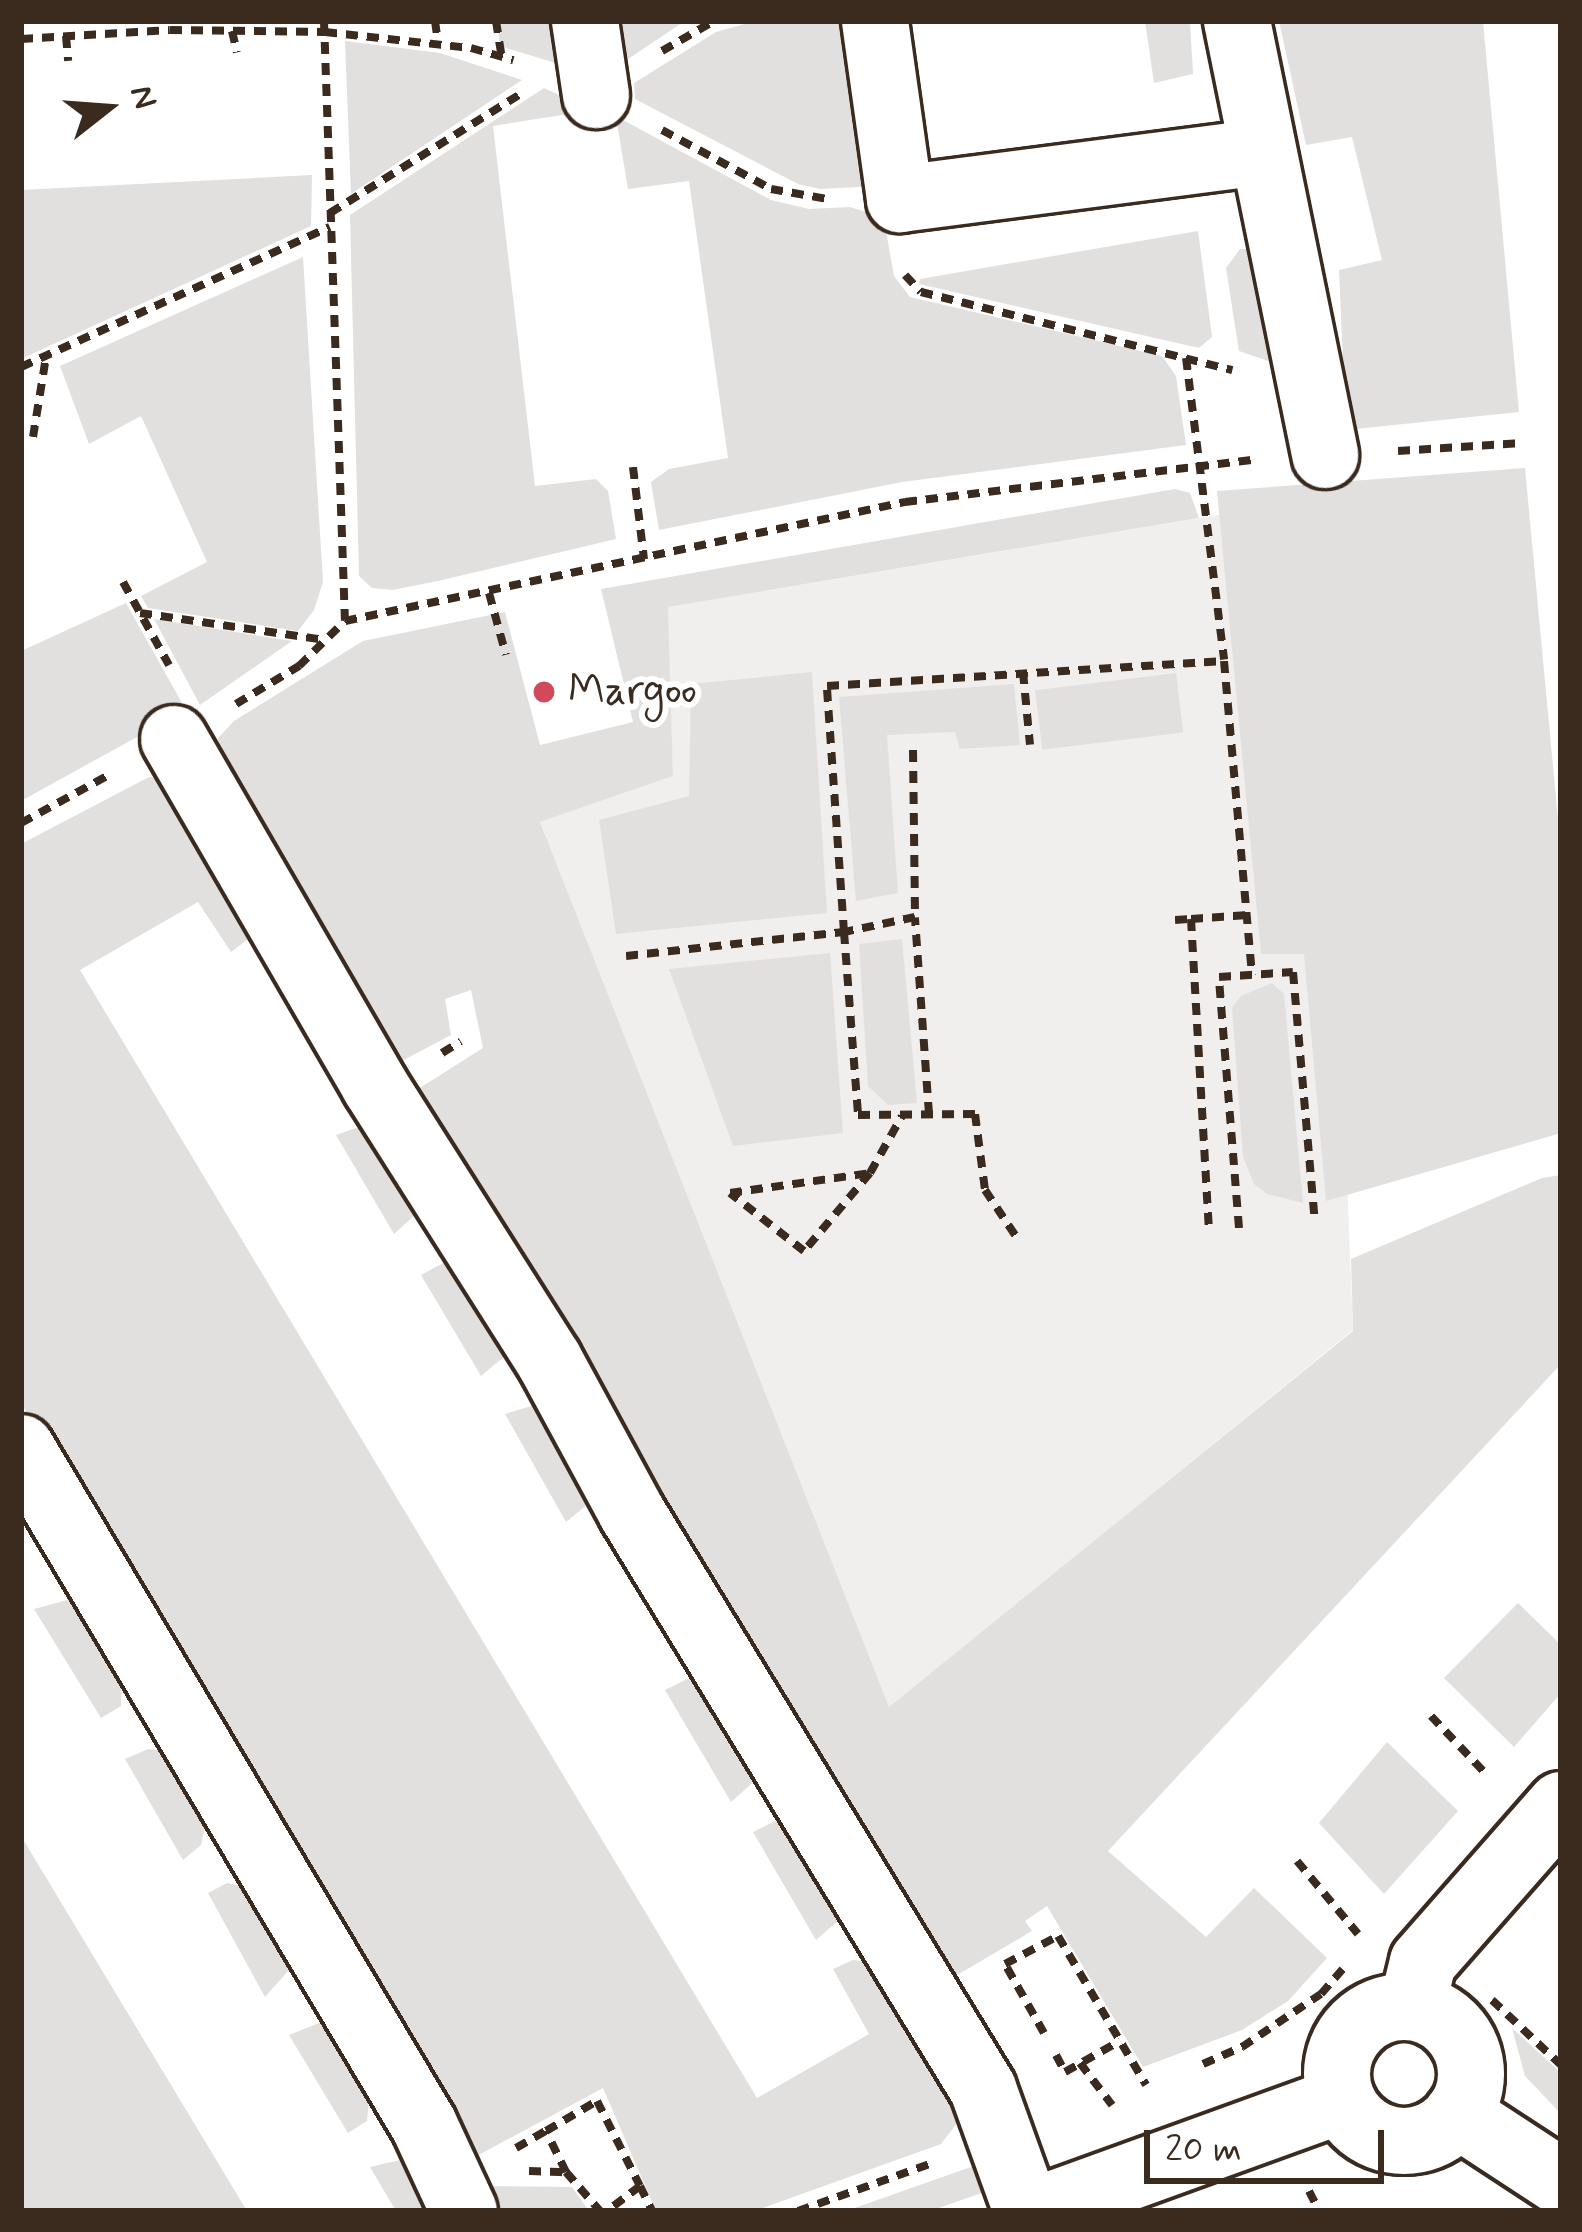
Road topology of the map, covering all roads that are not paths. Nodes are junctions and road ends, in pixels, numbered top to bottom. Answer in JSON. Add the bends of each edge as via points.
{"nodes":[{"id":1,"x":874,"y":21,"type":"edge"},
{"id":2,"x":1237,"y":21,"type":"edge"},
{"id":3,"x":1261,"y":152,"type":"junction"},
{"id":4,"x":1325,"y":455,"type":"road end"},
{"id":5,"x":188,"y":732,"type":"road end"},
{"id":6,"x":21,"y":1448,"type":"edge"},
{"id":7,"x":1531,"y":1797,"type":"edge"},
{"id":8,"x":1412,"y":2007,"type":"junction"},
{"id":9,"x":1341,"y":2100,"type":"junction"},
{"id":10,"x":1457,"y":2114,"type":"junction"},
{"id":11,"x":1561,"y":2182,"type":"edge"},
{"id":12,"x":464,"y":2211,"type":"edge"},
{"id":13,"x":1031,"y":2211,"type":"edge"}],
"edges":[{"from":1,"to":3,"type":"street","via":[[900,199]]},
{"from":2,"to":3,"type":"street"},
{"from":3,"to":4,"type":"street"},
{"from":5,"to":13,"type":"street","via":[[375,1086],[549,1360],[644,1532],[983,2089]]},
{"from":6,"to":12,"type":"street","via":[[424,2125]]},
{"from":7,"to":8,"type":"street","via":[[1423,1962]]},
{"from":8,"to":9,"type":"street","via":[[1388,2008],[1350,2033],[1340,2054]]},
{"from":8,"to":10,"type":"street","via":[[1434,2014],[1464,2044],[1470,2086]]},
{"from":9,"to":10,"type":"street","via":[[1354,2120],[1393,2141],[1433,2135]]},
{"from":9,"to":13,"type":"street"},
{"from":10,"to":11,"type":"street"}]}
